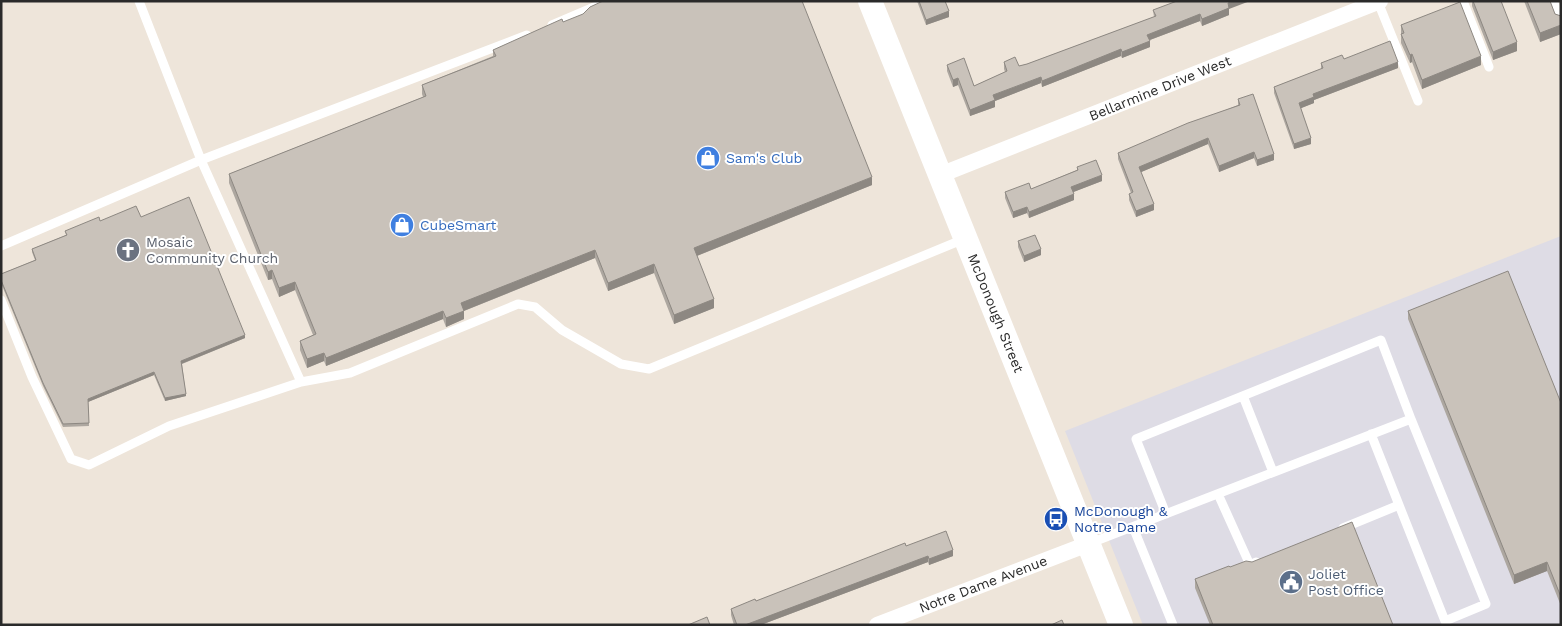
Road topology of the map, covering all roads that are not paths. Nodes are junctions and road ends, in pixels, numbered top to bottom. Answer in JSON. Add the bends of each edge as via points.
{"nodes":[{"id":1,"x":139,"y":1,"type":"edge"},
{"id":2,"x":608,"y":1,"type":"edge"},
{"id":3,"x":870,"y":1,"type":"edge"},
{"id":4,"x":1463,"y":1,"type":"edge"},
{"id":5,"x":1553,"y":1,"type":"edge"},
{"id":6,"x":1379,"y":2,"type":"edge"},
{"id":7,"x":1561,"y":20,"type":"edge"},
{"id":8,"x":1489,"y":67,"type":"dead end"},
{"id":9,"x":1418,"y":100,"type":"dead end"},
{"id":10,"x":201,"y":160,"type":"junction"},
{"id":11,"x":940,"y":175,"type":"junction"},
{"id":12,"x":966,"y":238,"type":"junction"},
{"id":13,"x":1,"y":246,"type":"edge"},
{"id":14,"x":1,"y":300,"type":"edge"},
{"id":15,"x":301,"y":382,"type":"junction"},
{"id":16,"x":1243,"y":396,"type":"junction"},
{"id":17,"x":1411,"y":419,"type":"junction"},
{"id":18,"x":1370,"y":434,"type":"junction"},
{"id":19,"x":1273,"y":472,"type":"junction"},
{"id":20,"x":1218,"y":494,"type":"junction"},
{"id":21,"x":1399,"y":505,"type":"junction"},
{"id":22,"x":1166,"y":514,"type":"junction"},
{"id":23,"x":1133,"y":527,"type":"junction"},
{"id":24,"x":1330,"y":532,"type":"edge"},
{"id":25,"x":1088,"y":544,"type":"junction"},
{"id":26,"x":1268,"y":558,"type":"edge"},
{"id":27,"x":880,"y":624,"type":"edge"},
{"id":28,"x":1121,"y":625,"type":"edge"},
{"id":29,"x":1173,"y":625,"type":"edge"}],
"edges":[{"from":1,"to":10,"type":"lane"},
{"from":2,"to":10,"type":"lane"},
{"from":3,"to":11,"type":"street","name":"McDonough Street"},
{"from":4,"to":8,"type":"lane"},
{"from":5,"to":7,"type":"lane"},
{"from":6,"to":9,"type":"lane"},
{"from":6,"to":11,"type":"street","name":"Bellarmine Drive West"},
{"from":10,"to":13,"type":"lane"},
{"from":10,"to":15,"type":"lane"},
{"from":11,"to":12,"type":"street","name":"McDonough Street"},
{"from":12,"to":15,"type":"lane","via":[[649,370],[621,364],[562,330],[536,307],[518,304],[350,374]]},
{"from":12,"to":25,"type":"street","name":"McDonough Street"},
{"from":14,"to":15,"type":"lane","via":[[71,459],[88,465],[168,426]]},
{"from":16,"to":17,"type":"lane","via":[[1381,340]]},
{"from":16,"to":19,"type":"lane"},
{"from":16,"to":22,"type":"lane","via":[[1136,438]]},
{"from":17,"to":18,"type":"lane"},
{"from":17,"to":21,"type":"lane","via":[[1486,604],[1445,621]]},
{"from":18,"to":19,"type":"lane"},
{"from":18,"to":21,"type":"lane"},
{"from":19,"to":20,"type":"lane"},
{"from":20,"to":22,"type":"lane"},
{"from":20,"to":26,"type":"lane","via":[[1250,565]]},
{"from":21,"to":24,"type":"lane"},
{"from":22,"to":23,"type":"lane"},
{"from":23,"to":25,"type":"lane"},
{"from":23,"to":29,"type":"lane"},
{"from":25,"to":27,"type":"street","name":"Notre Dame Avenue"},
{"from":25,"to":28,"type":"street","name":"McDonough Street"}]}
